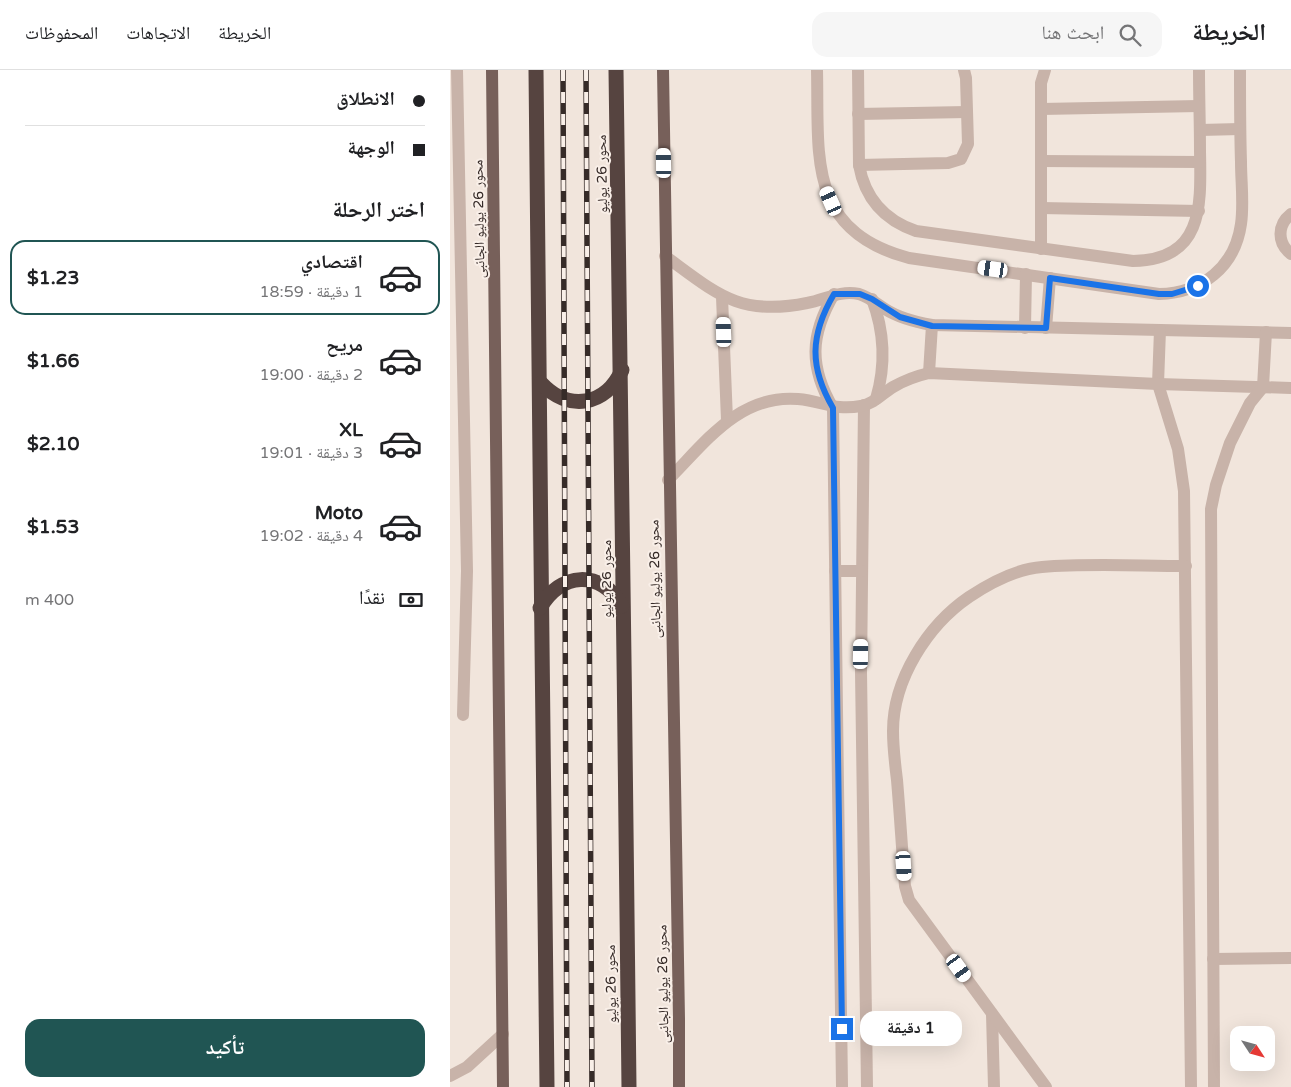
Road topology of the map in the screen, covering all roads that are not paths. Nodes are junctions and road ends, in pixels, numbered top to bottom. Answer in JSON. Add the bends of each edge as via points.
{"nodes":[{"id":1,"x":457,"y":70,"type":"edge"},
{"id":2,"x":492,"y":70,"type":"edge"},
{"id":3,"x":536,"y":70,"type":"edge"},
{"id":4,"x":616,"y":70,"type":"edge"},
{"id":5,"x":663,"y":70,"type":"edge"},
{"id":6,"x":817,"y":70,"type":"edge"},
{"id":7,"x":858,"y":70,"type":"edge"},
{"id":8,"x":964,"y":70,"type":"edge"},
{"id":9,"x":1045,"y":70,"type":"edge"},
{"id":10,"x":1199,"y":70,"type":"edge"},
{"id":11,"x":1240,"y":70,"type":"edge"},
{"id":12,"x":1199,"y":106,"type":"junction"},
{"id":13,"x":1041,"y":109,"type":"junction"},
{"id":14,"x":968,"y":112,"type":"junction"},
{"id":15,"x":858,"y":114,"type":"junction"},
{"id":16,"x":1240,"y":129,"type":"junction"},
{"id":17,"x":1200,"y":130,"type":"junction"},
{"id":18,"x":1041,"y":161,"type":"junction"},
{"id":19,"x":1200,"y":162,"type":"junction"},
{"id":20,"x":859,"y":164,"type":"junction"},
{"id":21,"x":1041,"y":208,"type":"junction"},
{"id":22,"x":1200,"y":211,"type":"junction"},
{"id":23,"x":1291,"y":214,"type":"edge"},
{"id":24,"x":1041,"y":249,"type":"junction"},
{"id":25,"x":1291,"y":254,"type":"edge"},
{"id":26,"x":665,"y":256,"type":"junction"},
{"id":27,"x":1026,"y":274,"type":"junction"},
{"id":28,"x":1050,"y":278,"type":"junction"},
{"id":29,"x":834,"y":294,"type":"junction"},
{"id":30,"x":722,"y":297,"type":"junction"},
{"id":31,"x":872,"y":299,"type":"junction"},
{"id":32,"x":932,"y":326,"type":"junction"},
{"id":33,"x":1025,"y":328,"type":"junction"},
{"id":34,"x":1046,"y":328,"type":"junction"},
{"id":35,"x":1160,"y":330,"type":"junction"},
{"id":36,"x":1266,"y":332,"type":"junction"},
{"id":37,"x":1291,"y":333,"type":"edge"},
{"id":38,"x":622,"y":369,"type":"junction"},
{"id":39,"x":928,"y":373,"type":"junction"},
{"id":40,"x":541,"y":383,"type":"junction"},
{"id":41,"x":1158,"y":384,"type":"junction"},
{"id":42,"x":1263,"y":387,"type":"junction"},
{"id":43,"x":1291,"y":388,"type":"edge"},
{"id":44,"x":876,"y":399,"type":"junction"},
{"id":45,"x":864,"y":406,"type":"junction"},
{"id":46,"x":833,"y":408,"type":"junction"},
{"id":47,"x":727,"y":420,"type":"junction"},
{"id":48,"x":668,"y":480,"type":"junction"},
{"id":49,"x":1186,"y":566,"type":"junction"},
{"id":50,"x":835,"y":571,"type":"junction"},
{"id":51,"x":862,"y":571,"type":"junction"},
{"id":52,"x":622,"y":606,"type":"junction"},
{"id":53,"x":540,"y":608,"type":"junction"},
{"id":54,"x":463,"y":715,"type":"dead end"},
{"id":55,"x":1291,"y":958,"type":"edge"},
{"id":56,"x":1213,"y":959,"type":"junction"},
{"id":57,"x":992,"y":1014,"type":"junction"},
{"id":58,"x":503,"y":1034,"type":"junction"},
{"id":59,"x":452,"y":1079,"type":"edge"},
{"id":60,"x":504,"y":1087,"type":"edge"},
{"id":61,"x":547,"y":1087,"type":"edge"},
{"id":62,"x":629,"y":1087,"type":"edge"},
{"id":63,"x":678,"y":1087,"type":"edge"},
{"id":64,"x":842,"y":1087,"type":"edge"},
{"id":65,"x":867,"y":1087,"type":"edge"},
{"id":66,"x":994,"y":1087,"type":"edge"},
{"id":67,"x":1046,"y":1087,"type":"edge"},
{"id":68,"x":1191,"y":1087,"type":"edge"},
{"id":69,"x":1214,"y":1087,"type":"edge"}],
"edges":[{"from":1,"to":54,"type":"street","via":[[467,571]]},
{"from":2,"to":58,"type":"main road","name":"محور 26 يوليو الجانبى"},
{"from":3,"to":40,"type":"highway"},
{"from":4,"to":38,"type":"highway","name":"محور 26 يوليو"},
{"from":5,"to":26,"type":"main road","name":"محور 26 يوليو الجانبى"},
{"from":6,"to":27,"type":"street","via":[[820,170],[831,201],[851,228],[893,254]]},
{"from":7,"to":15,"type":"street"},
{"from":8,"to":14,"type":"street"},
{"from":9,"to":13,"type":"street","via":[[1041,83]]},
{"from":10,"to":12,"type":"street"},
{"from":11,"to":16,"type":"street"},
{"from":12,"to":13,"type":"street"},
{"from":12,"to":17,"type":"street"},
{"from":13,"to":18,"type":"street"},
{"from":14,"to":15,"type":"street"},
{"from":14,"to":20,"type":"street","via":[[967,150],[955,162]]},
{"from":15,"to":20,"type":"street"},
{"from":16,"to":17,"type":"street"},
{"from":16,"to":28,"type":"street","via":[[1239,234],[1228,259],[1210,279],[1186,291],[1159,294]]},
{"from":17,"to":19,"type":"street"},
{"from":18,"to":19,"type":"street"},
{"from":18,"to":21,"type":"street"},
{"from":19,"to":22,"type":"street"},
{"from":20,"to":24,"type":"street","via":[[873,202],[904,226],[916,231]]},
{"from":21,"to":22,"type":"street"},
{"from":21,"to":24,"type":"street"},
{"from":22,"to":24,"type":"street","via":[[1184,241],[1155,259],[1133,261]]},
{"from":23,"to":25,"type":"street","via":[[1285,219],[1280,232],[1284,248]]},
{"from":26,"to":30,"type":"street"},
{"from":26,"to":48,"type":"main road","name":"محور 26 يوليو الجانبى"},
{"from":27,"to":28,"type":"street"},
{"from":27,"to":33,"type":"street"},
{"from":28,"to":34,"type":"street"},
{"from":29,"to":30,"type":"street","via":[[789,307],[766,308]]},
{"from":29,"to":31,"type":"street","via":[[860,294]]},
{"from":29,"to":46,"type":"street","via":[[823,312],[815,351],[819,378]]},
{"from":30,"to":47,"type":"street"},
{"from":31,"to":32,"type":"street","via":[[900,317]]},
{"from":31,"to":44,"type":"street","via":[[884,349]]},
{"from":32,"to":33,"type":"street"},
{"from":32,"to":39,"type":"street"},
{"from":33,"to":34,"type":"street"},
{"from":34,"to":35,"type":"street"},
{"from":35,"to":36,"type":"street"},
{"from":35,"to":41,"type":"street"},
{"from":36,"to":37,"type":"street"},
{"from":36,"to":42,"type":"street"},
{"from":38,"to":40,"type":"highway","via":[[612,387],[586,401],[570,401],[556,396]]},
{"from":38,"to":52,"type":"highway","name":"محور 26 يوليو"},
{"from":39,"to":41,"type":"street"},
{"from":39,"to":44,"type":"street","via":[[910,378]]},
{"from":40,"to":53,"type":"highway"},
{"from":41,"to":42,"type":"street"},
{"from":41,"to":49,"type":"street","via":[[1173,428],[1182,470]]},
{"from":42,"to":43,"type":"street"},
{"from":42,"to":56,"type":"street","via":[[1250,403],[1230,443],[1212,509]]},
{"from":44,"to":45,"type":"street"},
{"from":45,"to":46,"type":"street"},
{"from":45,"to":51,"type":"street"},
{"from":46,"to":47,"type":"street","via":[[815,402],[778,399],[760,403]]},
{"from":46,"to":50,"type":"street"},
{"from":47,"to":48,"type":"street"},
{"from":48,"to":63,"type":"main road","name":"محور 26 يوليو الجانبى"},
{"from":49,"to":57,"type":"street","via":[[1041,567],[1012,574],[985,587],[946,616],[921,646],[907,673],[893,730],[905,886],[917,912]]},
{"from":49,"to":68,"type":"street"},
{"from":50,"to":51,"type":"street"},
{"from":50,"to":64,"type":"street"},
{"from":51,"to":65,"type":"street","via":[[860,672]]},
{"from":52,"to":53,"type":"highway","via":[[609,589],[581,579],[552,590]]},
{"from":52,"to":62,"type":"highway","name":"محور 26 يوليو"},
{"from":53,"to":61,"type":"highway"},
{"from":55,"to":56,"type":"street"},
{"from":56,"to":69,"type":"street"},
{"from":57,"to":66,"type":"street"},
{"from":57,"to":67,"type":"street"},
{"from":58,"to":59,"type":"street"},
{"from":58,"to":60,"type":"main road","name":"محور 26 يوليو الجانبى"}]}
